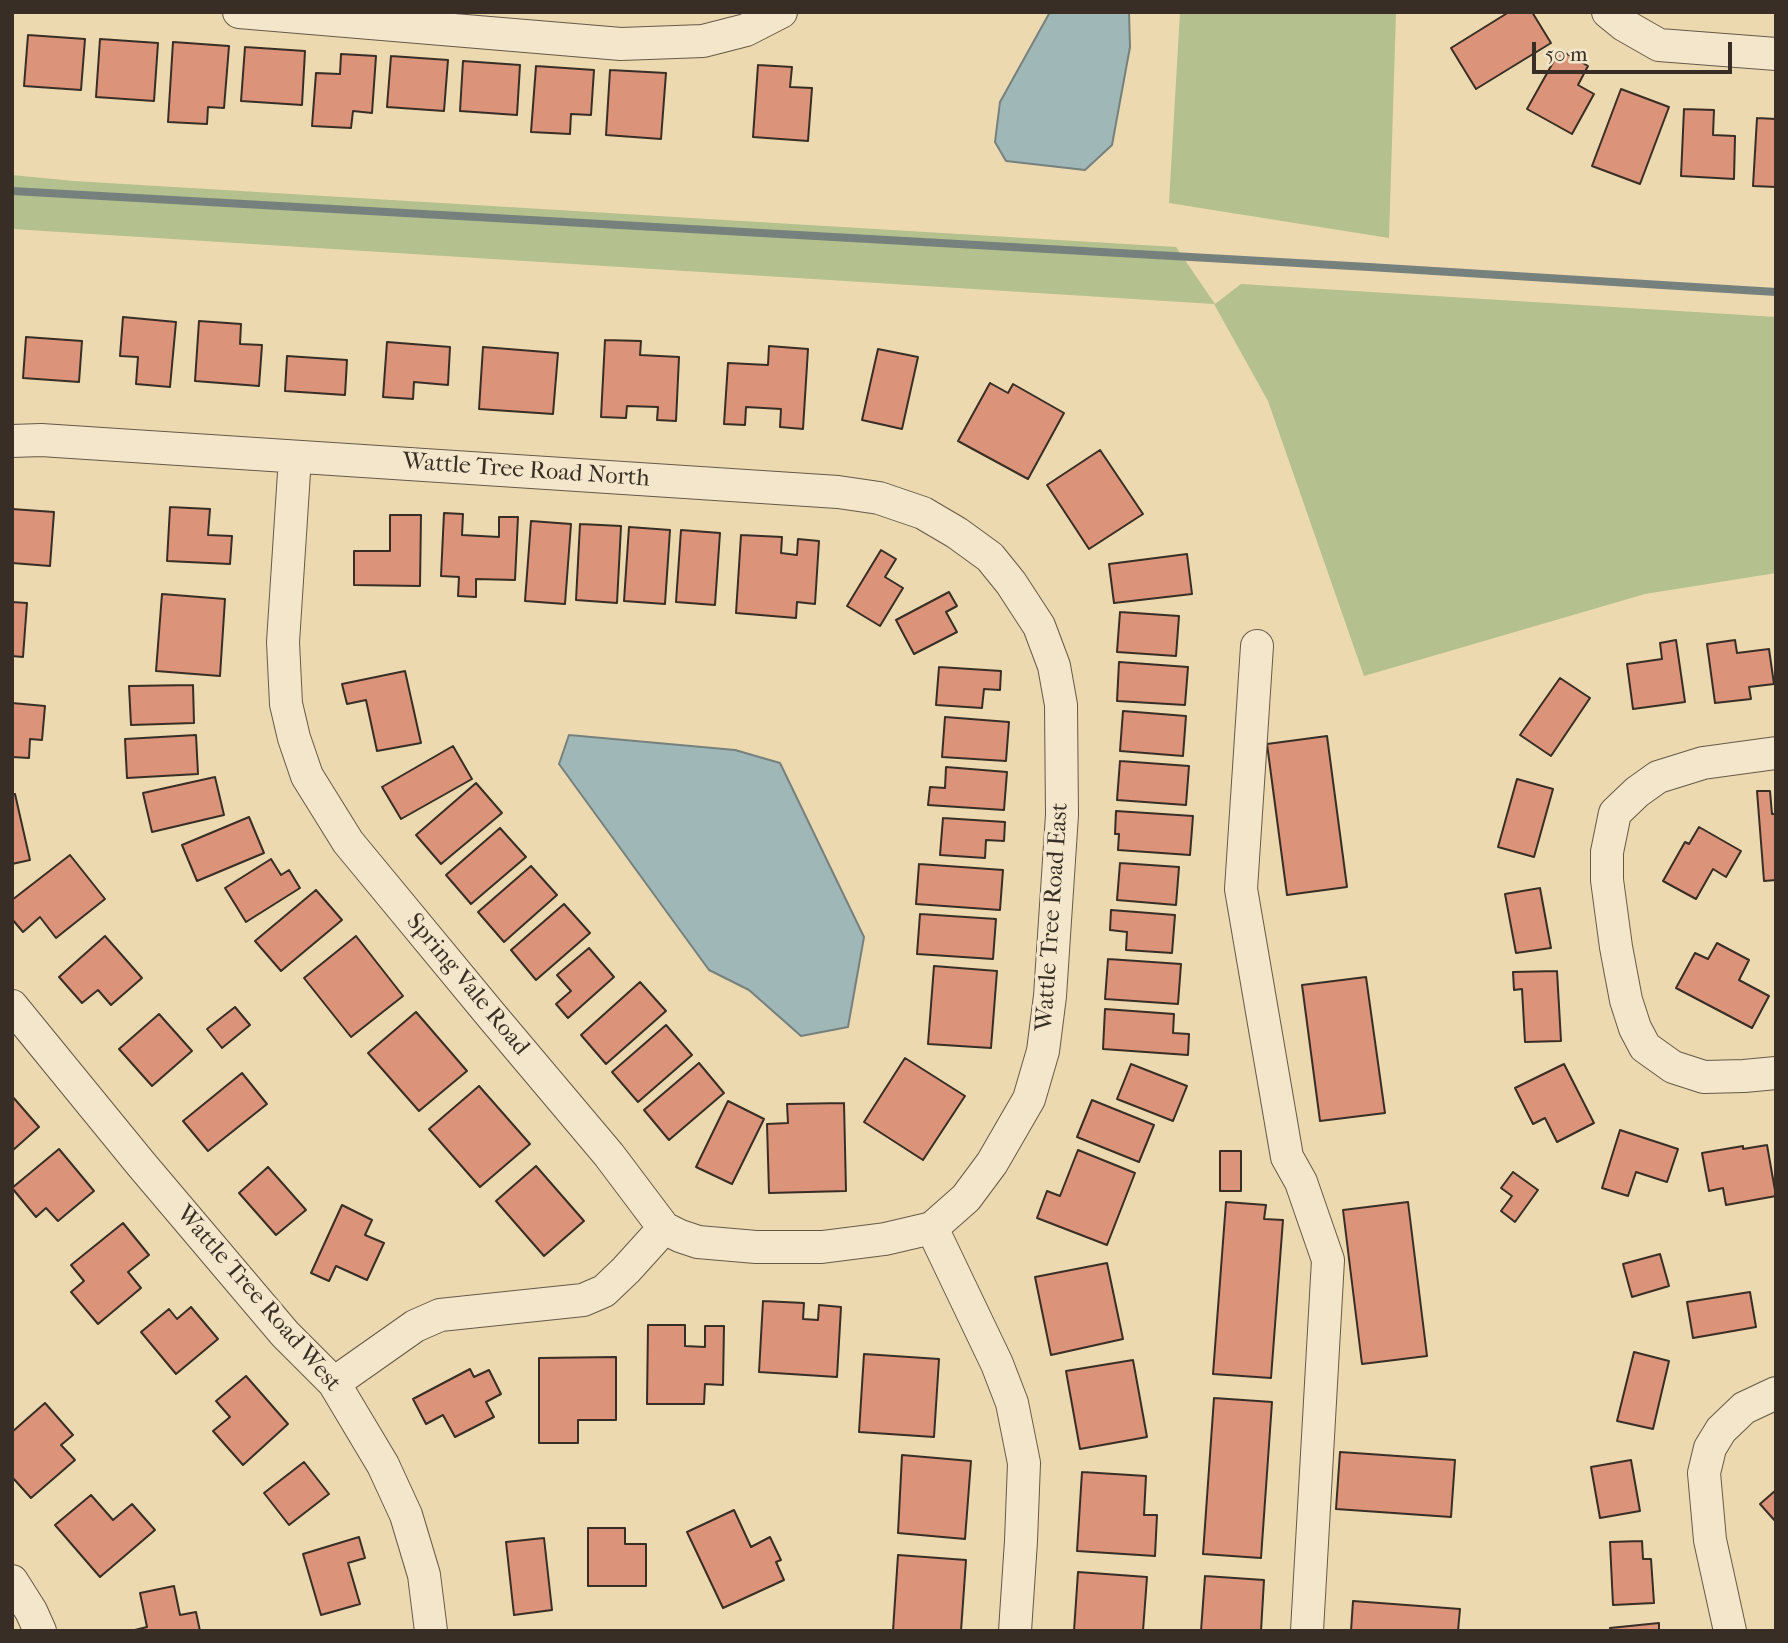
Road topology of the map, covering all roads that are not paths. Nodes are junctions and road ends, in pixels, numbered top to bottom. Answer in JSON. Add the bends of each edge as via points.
{"nodes":[{"id":1,"x":239,"y":12,"type":"edge"},
{"id":2,"x":782,"y":12,"type":"edge"},
{"id":3,"x":1608,"y":12,"type":"edge"},
{"id":4,"x":1776,"y":54,"type":"edge"},
{"id":5,"x":12,"y":441,"type":"edge"},
{"id":6,"x":295,"y":457,"type":"junction"},
{"id":7,"x":1011,"y":583,"type":"joint"},
{"id":8,"x":1257,"y":646,"type":"dead end"},
{"id":9,"x":1776,"y":753,"type":"edge"},
{"id":10,"x":12,"y":1006,"type":"edge"},
{"id":11,"x":1776,"y":1073,"type":"edge"},
{"id":12,"x":664,"y":1228,"type":"junction"},
{"id":13,"x":932,"y":1228,"type":"junction"},
{"id":14,"x":334,"y":1383,"type":"junction"},
{"id":15,"x":1776,"y":1393,"type":"edge"},
{"id":16,"x":12,"y":1581,"type":"edge"},
{"id":17,"x":40,"y":1631,"type":"edge"},
{"id":18,"x":431,"y":1631,"type":"edge"},
{"id":19,"x":1014,"y":1631,"type":"edge"},
{"id":20,"x":1307,"y":1631,"type":"edge"},
{"id":21,"x":1730,"y":1631,"type":"edge"}],
"edges":[{"from":1,"to":2,"type":"street","via":[[621,44],[703,41],[746,30]]},
{"from":3,"to":4,"type":"street","via":[[1659,45]]},
{"from":5,"to":6,"type":"street","name":"Wattle Tree Road North"},
{"from":6,"to":7,"type":"street","name":"Wattle Tree Road North","via":[[765,486],[879,498],[923,513],[957,533],[990,556]]},
{"from":6,"to":12,"type":"street","name":"Spring Vale Road","via":[[283,642],[286,704],[307,776],[348,842],[609,1155]]},
{"from":7,"to":13,"type":"street","name":"Wattle Tree Road East","via":[[1039,626],[1054,666],[1061,705],[1062,815],[1050,996],[1043,1051],[1029,1099],[966,1198]]},
{"from":8,"to":20,"type":"street","via":[[1241,889],[1287,1157],[1301,1182],[1328,1260]]},
{"from":9,"to":11,"type":"street","via":[[1703,763],[1658,777],[1615,813],[1607,852],[1607,880],[1626,1000],[1645,1047],[1673,1067],[1704,1077]]},
{"from":10,"to":14,"type":"street","name":"Wattle Tree Road West","via":[[285,1334]]},
{"from":12,"to":13,"type":"street","via":[[698,1242],[822,1247]]},
{"from":12,"to":14,"type":"street","via":[[604,1290],[583,1300],[440,1315],[415,1325]]},
{"from":13,"to":19,"type":"street","via":[[1012,1403],[1024,1463]]},
{"from":14,"to":18,"type":"street","name":"Wattle Tree Road West","via":[[383,1465],[406,1515],[424,1575]]},
{"from":15,"to":21,"type":"street","via":[[1744,1408],[1721,1430],[1710,1448],[1704,1473],[1710,1540]]},
{"from":16,"to":17,"type":"street"}]}
